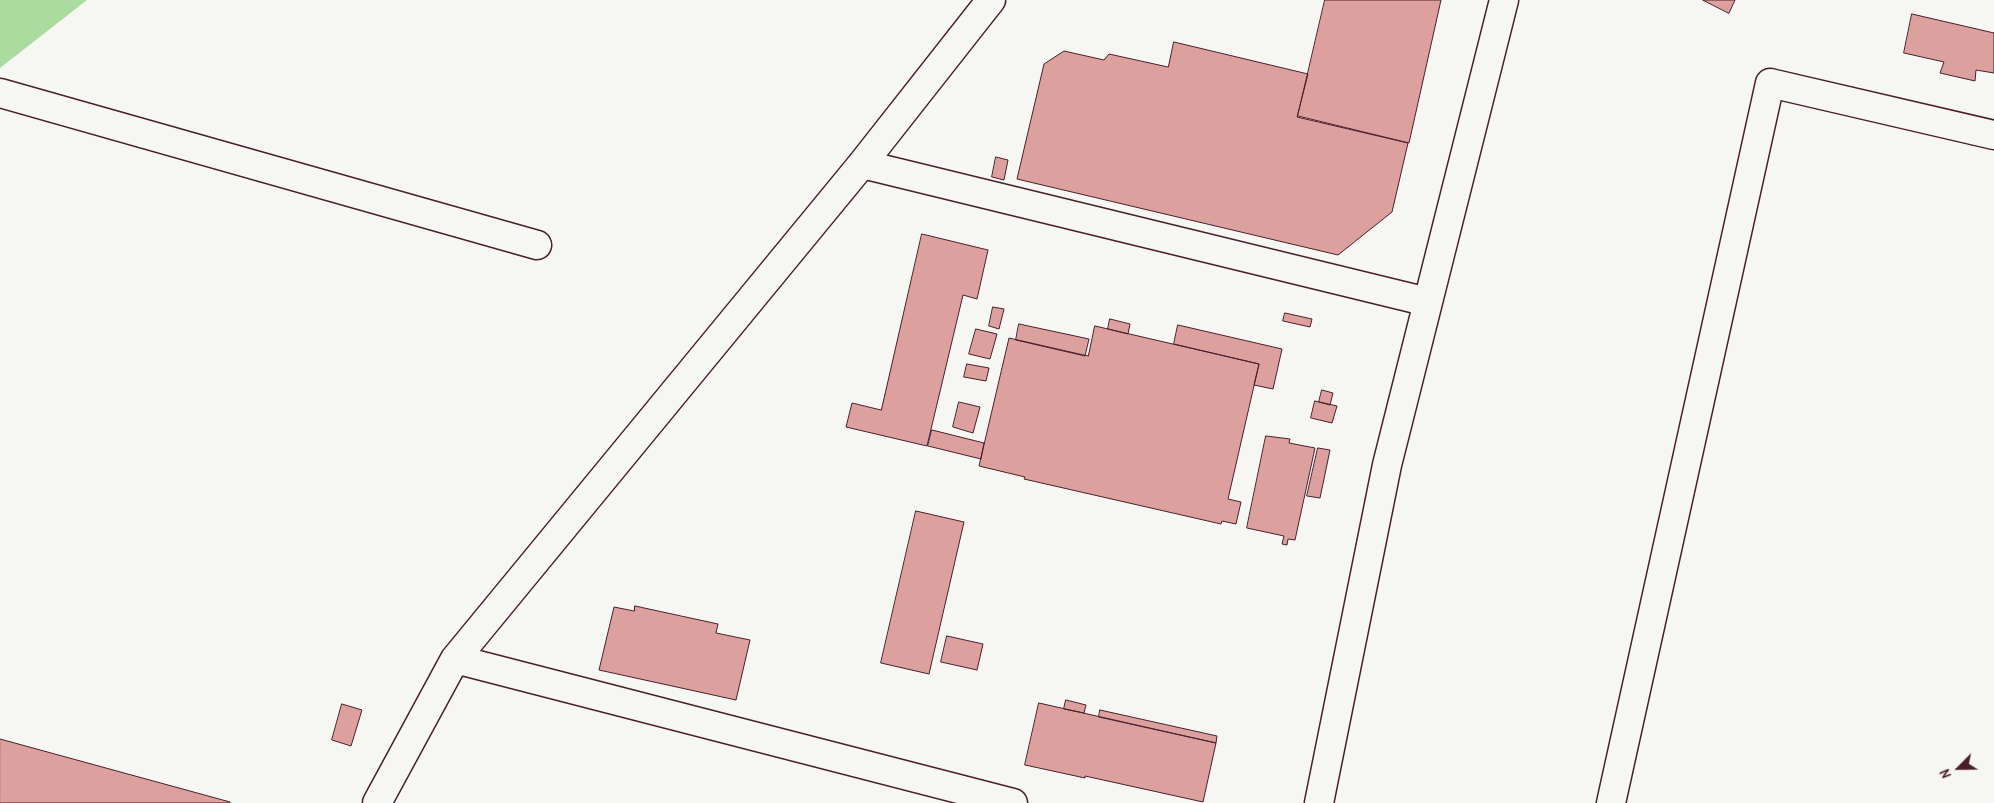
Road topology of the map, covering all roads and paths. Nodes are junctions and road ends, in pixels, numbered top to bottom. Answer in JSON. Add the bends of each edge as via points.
{"nodes":[{"id":1,"x":991,"y":0,"type":"edge"},
{"id":2,"x":1504,"y":0,"type":"edge"},
{"id":3,"x":0,"y":93,"type":"edge"},
{"id":4,"x":1994,"y":135,"type":"edge"},
{"id":5,"x":862,"y":164,"type":"junction"},
{"id":6,"x":537,"y":245,"type":"dead end"},
{"id":7,"x":1428,"y":302,"type":"junction"},
{"id":8,"x":455,"y":659,"type":"junction"},
{"id":9,"x":377,"y":803,"type":"edge"},
{"id":10,"x":1013,"y":803,"type":"edge"},
{"id":11,"x":1319,"y":803,"type":"edge"},
{"id":12,"x":1611,"y":803,"type":"edge"}],
"edges":[{"from":1,"to":5,"type":"street"},
{"from":2,"to":7,"type":"street"},
{"from":3,"to":6,"type":"street"},
{"from":4,"to":12,"type":"street","via":[[1770,82]]},
{"from":5,"to":7,"type":"street"},
{"from":5,"to":8,"type":"street"},
{"from":7,"to":11,"type":"street","via":[[1387,466]]},
{"from":8,"to":9,"type":"street"},
{"from":8,"to":10,"type":"street"}]}
